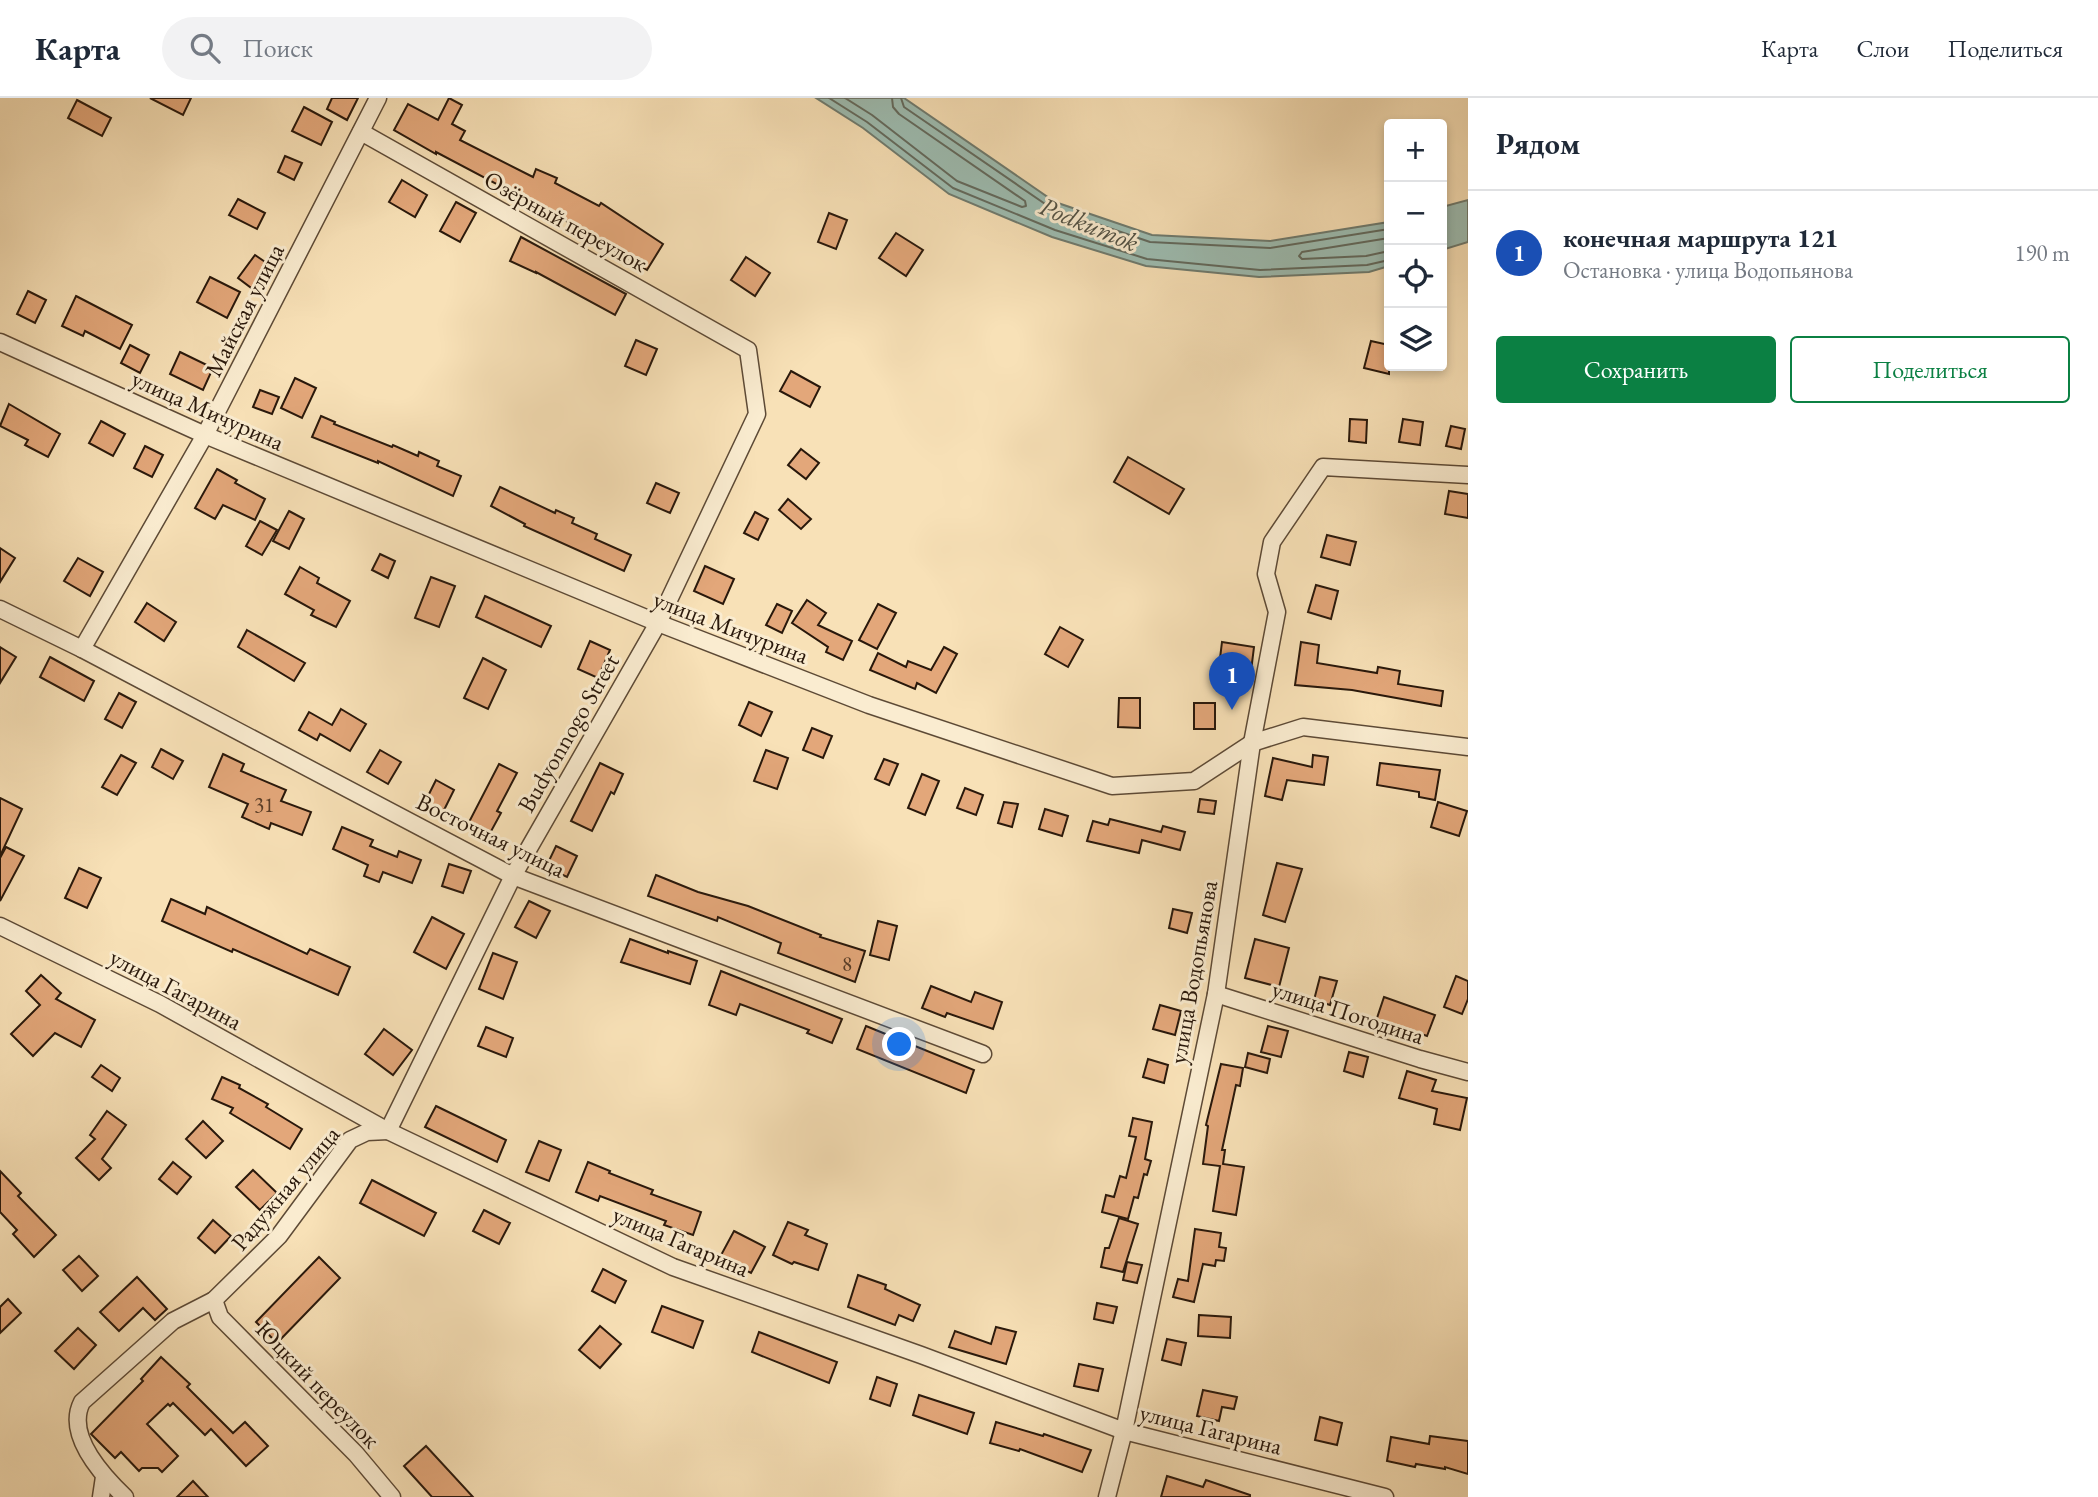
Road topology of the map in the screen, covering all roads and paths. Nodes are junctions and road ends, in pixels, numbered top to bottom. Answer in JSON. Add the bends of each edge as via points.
{"nodes":[{"id":1,"x":379,"y":98,"type":"edge"},
{"id":2,"x":361,"y":132,"type":"junction"},
{"id":3,"x":0,"y":342,"type":"edge"},
{"id":4,"x":748,"y":350,"type":"joint"},
{"id":5,"x":205,"y":435,"type":"junction"},
{"id":6,"x":1468,"y":475,"type":"edge"},
{"id":7,"x":0,"y":608,"type":"edge"},
{"id":8,"x":657,"y":623,"type":"junction"},
{"id":9,"x":82,"y":649,"type":"junction"},
{"id":10,"x":1252,"y":743,"type":"junction"},
{"id":11,"x":1468,"y":747,"type":"edge"},
{"id":12,"x":513,"y":876,"type":"junction"},
{"id":13,"x":0,"y":926,"type":"edge"},
{"id":14,"x":1216,"y":994,"type":"junction"},
{"id":15,"x":983,"y":1054,"type":"dead end"},
{"id":16,"x":1468,"y":1072,"type":"edge"},
{"id":17,"x":388,"y":1131,"type":"junction"},
{"id":18,"x":215,"y":1300,"type":"junction"},
{"id":19,"x":1124,"y":1431,"type":"junction"},
{"id":20,"x":104,"y":1477,"type":"junction"},
{"id":21,"x":101,"y":1497,"type":"edge"},
{"id":22,"x":125,"y":1497,"type":"edge"},
{"id":23,"x":392,"y":1497,"type":"edge"},
{"id":24,"x":1107,"y":1497,"type":"edge"},
{"id":25,"x":1385,"y":1497,"type":"edge"}],
"edges":[{"from":1,"to":2,"type":"street","name":"Майская улица"},
{"from":2,"to":4,"type":"street","name":"Озёрный переулок"},
{"from":2,"to":5,"type":"street","name":"Майская улица"},
{"from":3,"to":5,"type":"street","name":"улица Мичурина"},
{"from":4,"to":8,"type":"street","name":"Budyonnogo Street","via":[[757,414]]},
{"from":5,"to":8,"type":"street","name":"улица Мичурина"},
{"from":5,"to":9,"type":"street","name":"Майская улица"},
{"from":6,"to":10,"type":"street","name":"улица Водопьянова","via":[[1323,467],[1272,542],[1266,574],[1277,612]]},
{"from":7,"to":9,"type":"street","name":"Восточная улица"},
{"from":8,"to":10,"type":"street","name":"улица Мичурина","via":[[869,705],[1112,786],[1194,781]]},
{"from":8,"to":12,"type":"street","name":"Budyonnogo Street"},
{"from":9,"to":12,"type":"street","name":"Восточная улица"},
{"from":10,"to":11,"type":"street","name":"улица Мичурина","via":[[1303,727]]},
{"from":10,"to":14,"type":"street","name":"улица Водопьянова"},
{"from":12,"to":15,"type":"street","name":"Восточная улица"},
{"from":12,"to":17,"type":"street","name":"Budyonnogo Street"},
{"from":13,"to":17,"type":"street","name":"улица Гагарина","via":[[160,1004]]},
{"from":14,"to":16,"type":"street","name":"улица Погодина"},
{"from":14,"to":19,"type":"street","name":"улица Водопьянова"},
{"from":17,"to":18,"type":"street","name":"Радужная улица","via":[[367,1132],[350,1140],[279,1236]]},
{"from":17,"to":19,"type":"street","name":"улица Гагарина","via":[[673,1267]]},
{"from":18,"to":20,"type":"street","name":"Радужная улица","via":[[173,1321],[82,1402],[76,1413],[79,1434]]},
{"from":18,"to":23,"type":"street","name":"Юцкий переулок","via":[[220,1317],[356,1454]]},
{"from":19,"to":24,"type":"street","name":"улица Водопьянова"},
{"from":19,"to":25,"type":"street","name":"улица Гагарина"},
{"from":20,"to":21,"type":"street"},
{"from":20,"to":22,"type":"street","name":"Радужная улица"}]}
